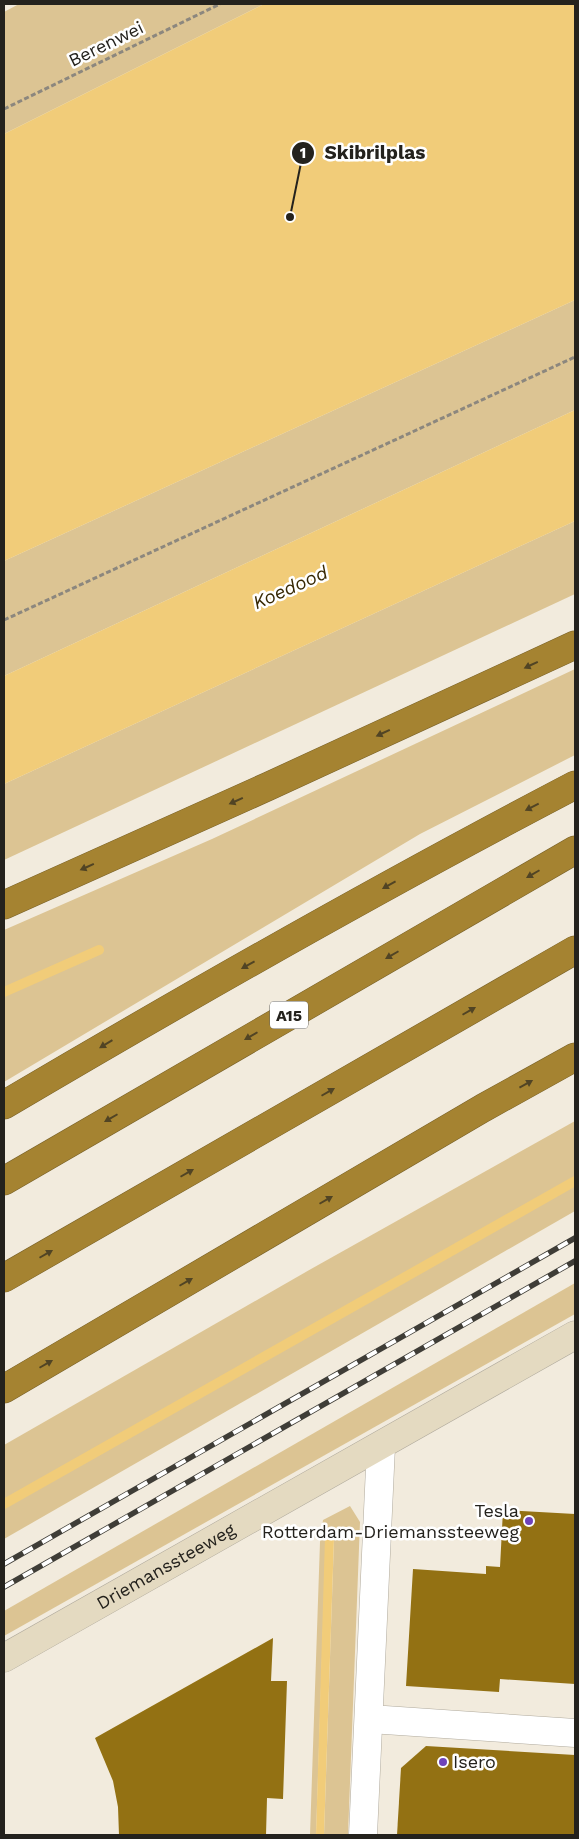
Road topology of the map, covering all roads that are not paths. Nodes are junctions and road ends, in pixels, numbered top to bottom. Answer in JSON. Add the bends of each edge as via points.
{"nodes":[{"id":1,"x":575,"y":645,"type":"edge"},
{"id":2,"x":575,"y":785,"type":"edge"},
{"id":3,"x":575,"y":850,"type":"edge"},
{"id":4,"x":4,"y":905,"type":"edge"},
{"id":5,"x":575,"y":950,"type":"edge"},
{"id":6,"x":575,"y":1057,"type":"edge"},
{"id":7,"x":4,"y":1105,"type":"edge"},
{"id":8,"x":4,"y":1181,"type":"edge"},
{"id":9,"x":4,"y":1278,"type":"edge"},
{"id":10,"x":575,"y":1335,"type":"edge"},
{"id":11,"x":4,"y":1389,"type":"edge"},
{"id":12,"x":380,"y":1446,"type":"junction"},
{"id":13,"x":4,"y":1658,"type":"edge"},
{"id":14,"x":370,"y":1719,"type":"junction"},
{"id":15,"x":575,"y":1733,"type":"edge"},
{"id":16,"x":362,"y":1835,"type":"edge"}],
"edges":[{"from":1,"to":4,"type":"highway","one_way":true},
{"from":2,"to":7,"type":"highway","one_way":true,"via":[[448,852]]},
{"from":3,"to":8,"type":"highway","number":"A15","one_way":true},
{"from":9,"to":5,"type":"highway","one_way":true},
{"from":11,"to":6,"type":"highway","one_way":true},
{"from":10,"to":12,"type":"main road","name":"Driemanssteeweg"},
{"from":12,"to":13,"type":"main road","name":"Driemanssteeweg"},
{"from":12,"to":14,"type":"street"},
{"from":14,"to":15,"type":"street"},
{"from":14,"to":16,"type":"street"}]}
